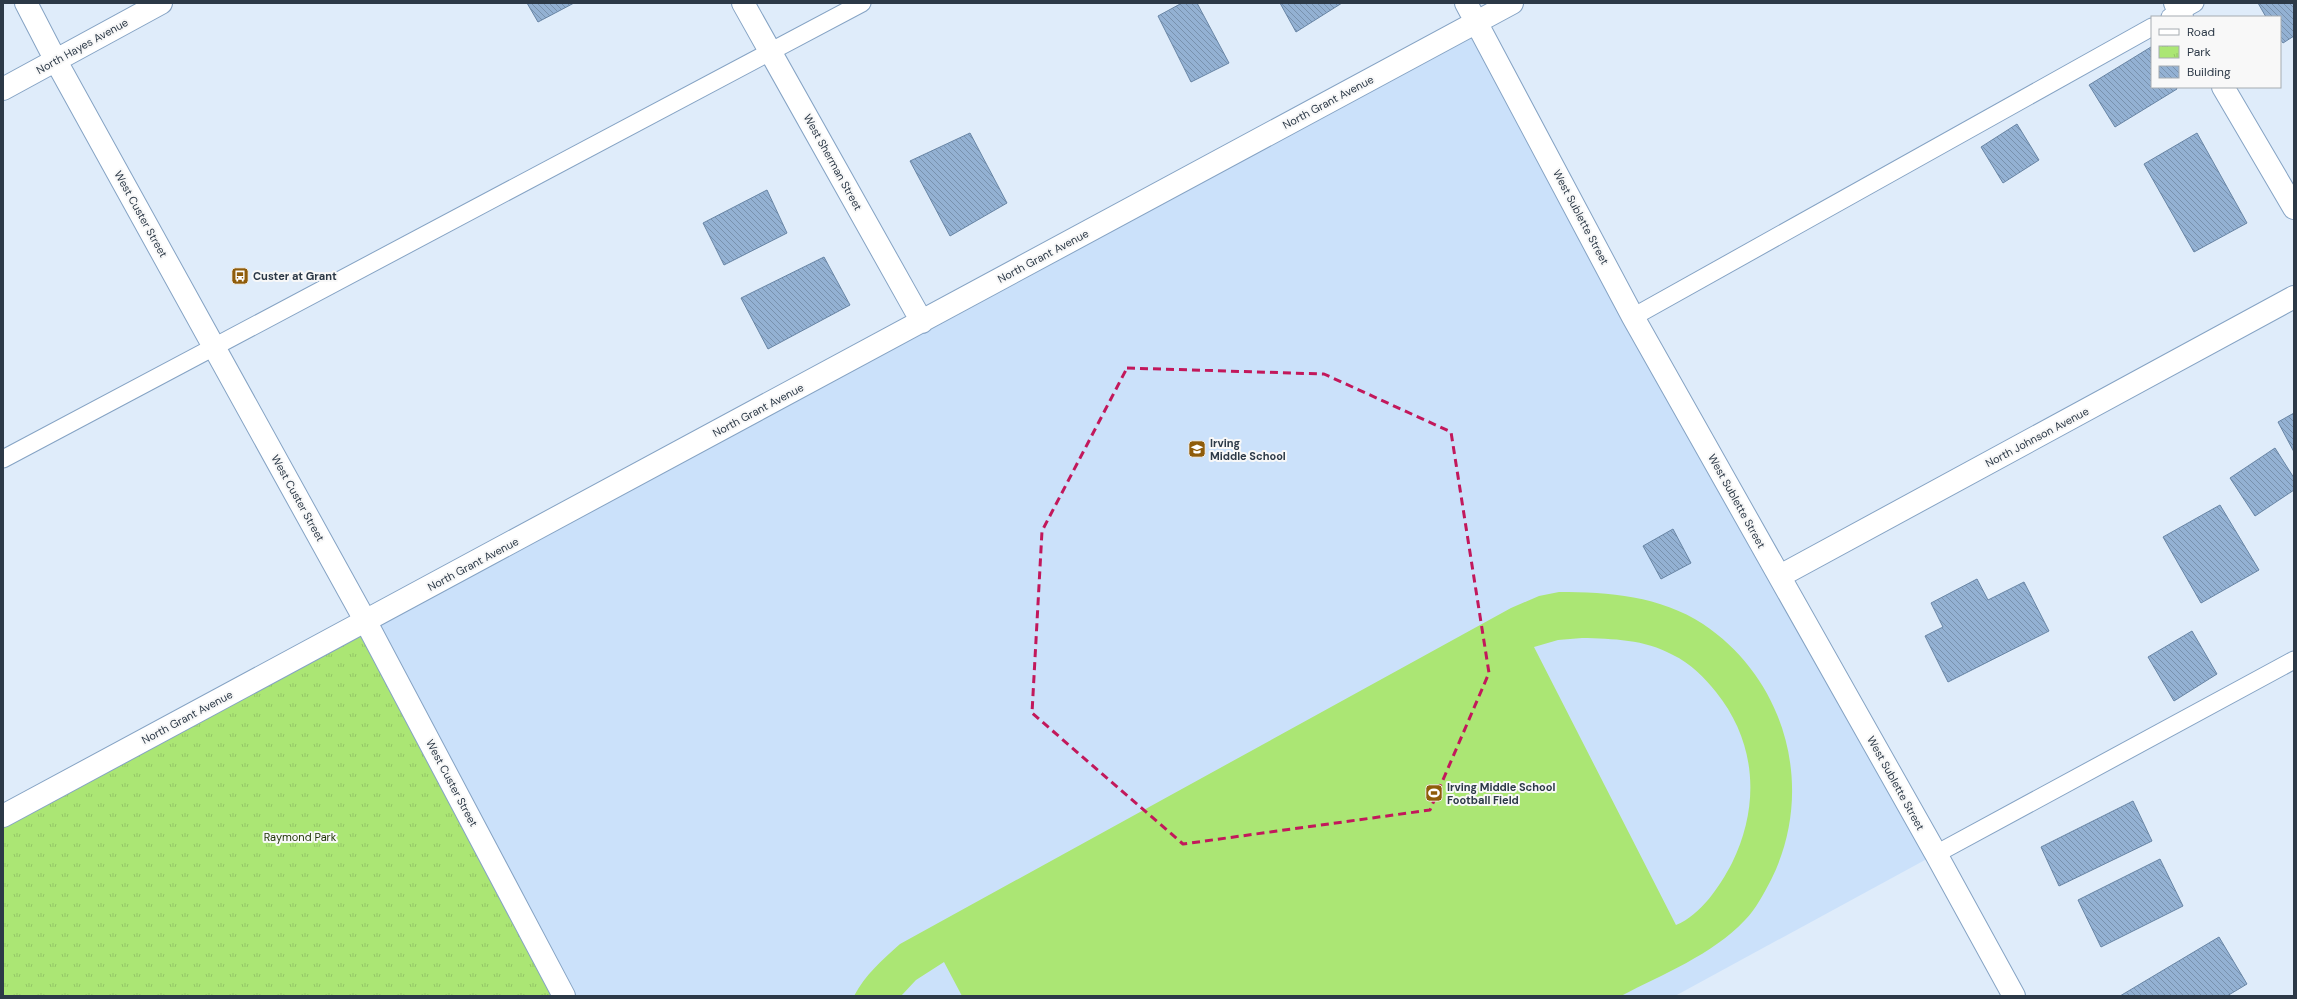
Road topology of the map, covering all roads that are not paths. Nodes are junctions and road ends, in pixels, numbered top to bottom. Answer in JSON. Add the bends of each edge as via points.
{"nodes":[{"id":1,"x":26,"y":3,"type":"edge"},
{"id":2,"x":161,"y":3,"type":"edge"},
{"id":3,"x":743,"y":3,"type":"edge"},
{"id":4,"x":862,"y":3,"type":"edge"},
{"id":5,"x":1466,"y":3,"type":"edge"},
{"id":6,"x":1512,"y":3,"type":"edge"},
{"id":7,"x":1477,"y":22,"type":"junction"},
{"id":8,"x":2151,"y":28,"type":"edge"},
{"id":9,"x":771,"y":52,"type":"junction"},
{"id":10,"x":56,"y":61,"type":"junction"},
{"id":11,"x":2224,"y":88,"type":"edge"},
{"id":12,"x":3,"y":89,"type":"edge"},
{"id":13,"x":2294,"y":208,"type":"edge"},
{"id":14,"x":2294,"y":297,"type":"edge"},
{"id":15,"x":1633,"y":317,"type":"junction"},
{"id":16,"x":922,"y":322,"type":"junction"},
{"id":17,"x":215,"y":348,"type":"junction"},
{"id":18,"x":3,"y":459,"type":"edge"},
{"id":19,"x":1780,"y":576,"type":"junction"},
{"id":20,"x":366,"y":622,"type":"junction"},
{"id":21,"x":2294,"y":660,"type":"edge"},
{"id":22,"x":3,"y":816,"type":"edge"},
{"id":23,"x":1936,"y":854,"type":"junction"},
{"id":24,"x":564,"y":996,"type":"edge"},
{"id":25,"x":2014,"y":996,"type":"edge"}],
"edges":[{"from":1,"to":10,"type":"street","name":"West Custer Street"},
{"from":2,"to":10,"type":"street","name":"North Hayes Avenue"},
{"from":3,"to":9,"type":"street","name":"West Sherman Street"},
{"from":4,"to":9,"type":"lane"},
{"from":5,"to":7,"type":"street","name":"West Sublette Street"},
{"from":6,"to":7,"type":"street","name":"North Grant Avenue"},
{"from":7,"to":15,"type":"street","name":"West Sublette Street"},
{"from":7,"to":16,"type":"street","name":"North Grant Avenue"},
{"from":8,"to":15,"type":"lane"},
{"from":9,"to":16,"type":"street","name":"West Sherman Street"},
{"from":9,"to":17,"type":"lane"},
{"from":10,"to":12,"type":"street","name":"North Hayes Avenue"},
{"from":10,"to":17,"type":"street","name":"West Custer Street"},
{"from":11,"to":13,"type":"street"},
{"from":14,"to":19,"type":"street","name":"North Johnson Avenue"},
{"from":15,"to":19,"type":"street","name":"West Sublette Street"},
{"from":16,"to":20,"type":"street","name":"North Grant Avenue"},
{"from":17,"to":18,"type":"lane"},
{"from":17,"to":20,"type":"street","name":"West Custer Street"},
{"from":19,"to":23,"type":"street","name":"West Sublette Street"},
{"from":20,"to":22,"type":"street","name":"North Grant Avenue"},
{"from":20,"to":24,"type":"street","name":"West Custer Street"},
{"from":21,"to":23,"type":"lane"},
{"from":23,"to":25,"type":"street","name":"West Sublette Street"}]}
